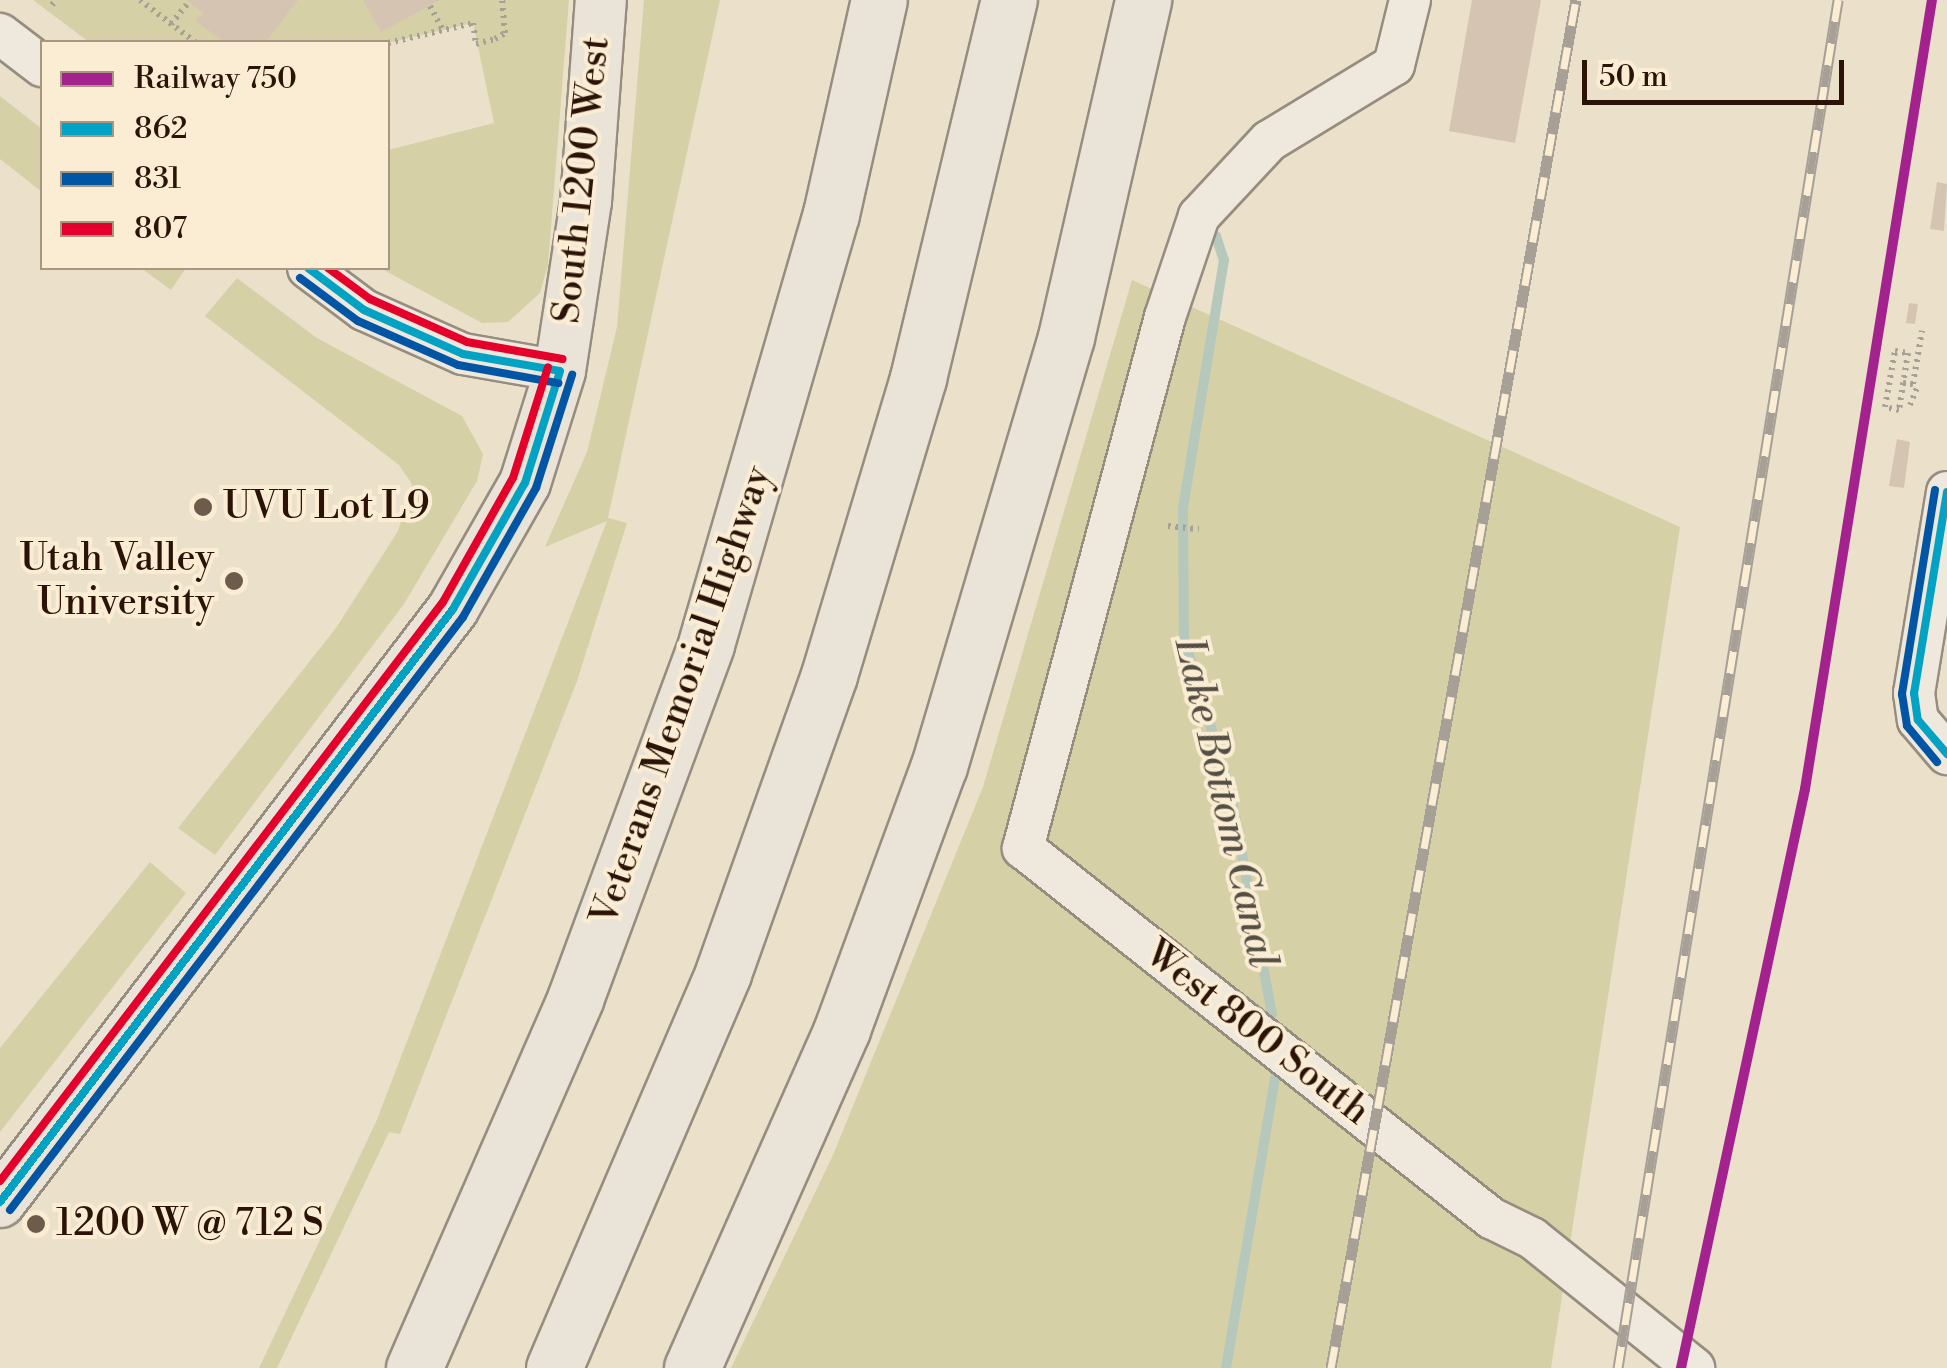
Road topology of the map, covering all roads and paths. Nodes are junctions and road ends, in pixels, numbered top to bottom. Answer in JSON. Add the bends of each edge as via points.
{"nodes":[{"id":1,"x":140,"y":0,"type":"edge"},
{"id":2,"x":502,"y":0,"type":"edge"},
{"id":3,"x":601,"y":0,"type":"edge"},
{"id":4,"x":878,"y":0,"type":"edge"},
{"id":5,"x":1008,"y":0,"type":"edge"},
{"id":6,"x":1144,"y":0,"type":"edge"},
{"id":7,"x":1410,"y":0,"type":"edge"},
{"id":8,"x":189,"y":2,"type":"edge"},
{"id":9,"x":430,"y":6,"type":"dead end"},
{"id":10,"x":171,"y":24,"type":"junction"},
{"id":11,"x":443,"y":30,"type":"junction"},
{"id":12,"x":0,"y":34,"type":"edge"},
{"id":13,"x":192,"y":40,"type":"edge"},
{"id":14,"x":390,"y":43,"type":"edge"},
{"id":15,"x":40,"y":64,"type":"edge"},
{"id":16,"x":311,"y":270,"type":"edge"},
{"id":17,"x":1922,"y":331,"type":"dead end"},
{"id":18,"x":560,"y":371,"type":"junction"},
{"id":19,"x":1903,"y":383,"type":"junction"},
{"id":20,"x":1916,"y":385,"type":"junction"},
{"id":21,"x":1910,"y":405,"type":"dead end"},
{"id":22,"x":1947,"y":492,"type":"edge"},
{"id":23,"x":1168,"y":526,"type":"dead end"},
{"id":24,"x":1199,"y":529,"type":"dead end"},
{"id":25,"x":1947,"y":754,"type":"edge"},
{"id":26,"x":0,"y":1202,"type":"edge"},
{"id":27,"x":1491,"y":1218,"type":"junction"},
{"id":28,"x":414,"y":1368,"type":"edge"},
{"id":29,"x":554,"y":1368,"type":"edge"},
{"id":30,"x":692,"y":1368,"type":"edge"},
{"id":31,"x":1657,"y":1368,"type":"edge"},
{"id":32,"x":1694,"y":1368,"type":"edge"}],
"edges":[{"from":1,"to":10,"type":"path"},
{"from":2,"to":11,"type":"path","via":[[505,32],[495,39],[476,44],[473,23]]},
{"from":3,"to":18,"type":"main road","name":"South 1200 West","via":[[586,202]]},
{"from":4,"to":28,"type":"highway","name":"Veterans Memorial Highway","via":[[831,214],[706,644],[575,1000]]},
{"from":5,"to":29,"type":"highway","via":[[918,378],[829,675],[724,973]]},
{"from":6,"to":30,"type":"highway","via":[[1062,354],[939,766],[842,1030]]},
{"from":7,"to":27,"type":"street","name":"West 800 South","via":[[1404,47],[1394,66],[1270,141],[1199,216],[1165,318],[1023,848]]},
{"from":8,"to":10,"type":"path"},
{"from":9,"to":11,"type":"path"},
{"from":10,"to":13,"type":"path"},
{"from":11,"to":14,"type":"path"},
{"from":12,"to":15,"type":"street"},
{"from":16,"to":18,"type":"street","via":[[364,310],[463,354]]},
{"from":17,"to":20,"type":"path"},
{"from":18,"to":26,"type":"main road","name":"South 1200 West","via":[[524,483],[453,609]]},
{"from":19,"to":19,"type":"path","via":[[1898,410],[1885,408],[1894,351],[1908,353]]},
{"from":19,"to":20,"type":"path"},
{"from":20,"to":21,"type":"path"},
{"from":22,"to":25,"type":"street","via":[[1914,693],[1918,720]]},
{"from":23,"to":24,"type":"path"},
{"from":27,"to":31,"type":"street","name":"West 800 South","via":[[1520,1256]]},
{"from":27,"to":32,"type":"street","name":"West 800 South","via":[[1532,1238]]}]}
